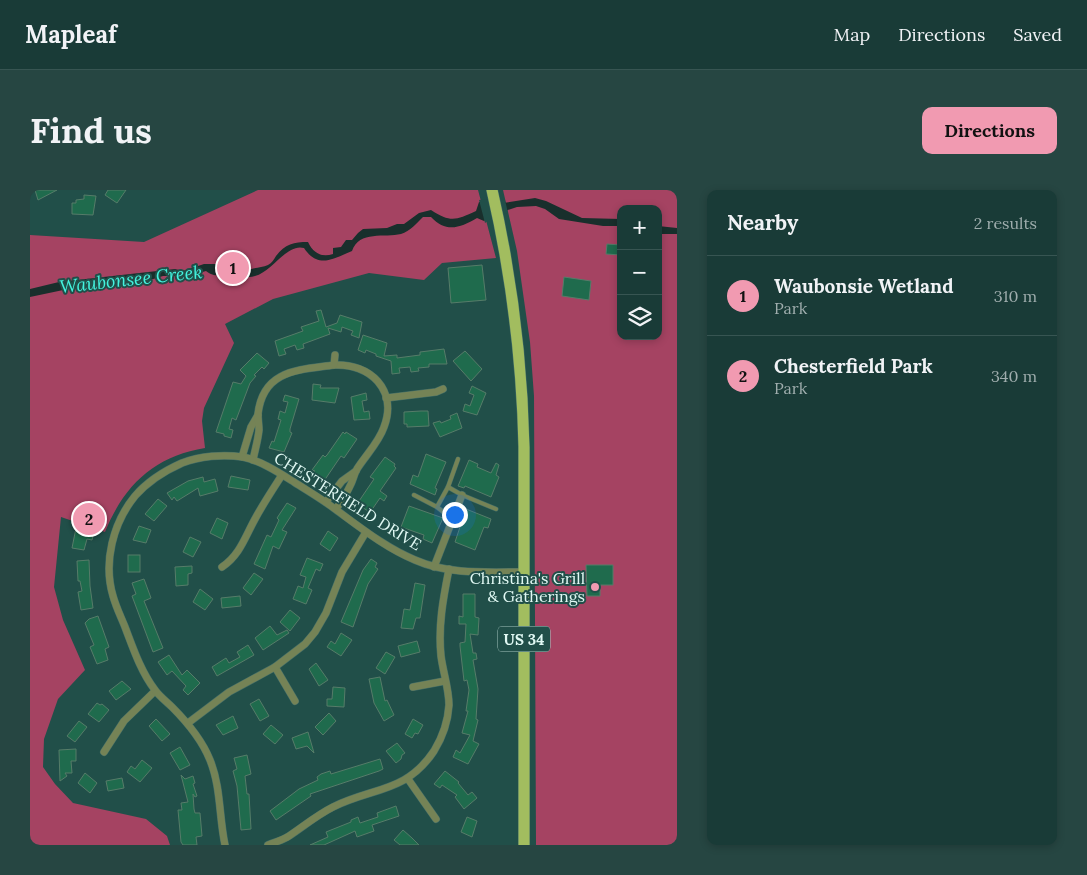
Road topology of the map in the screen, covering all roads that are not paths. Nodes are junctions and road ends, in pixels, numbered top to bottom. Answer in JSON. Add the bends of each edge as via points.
{"nodes":[{"id":1,"x":492,"y":190,"type":"edge"},
{"id":2,"x":335,"y":355,"type":"dead end"},
{"id":3,"x":334,"y":365,"type":"junction"},
{"id":4,"x":443,"y":389,"type":"dead end"},
{"id":5,"x":386,"y":398,"type":"junction"},
{"id":6,"x":258,"y":415,"type":"junction"},
{"id":7,"x":242,"y":457,"type":"junction"},
{"id":8,"x":253,"y":460,"type":"junction"},
{"id":9,"x":458,"y":460,"type":"dead end"},
{"id":10,"x":356,"y":471,"type":"junction"},
{"id":11,"x":282,"y":474,"type":"junction"},
{"id":12,"x":448,"y":487,"type":"junction"},
{"id":13,"x":414,"y":495,"type":"dead end"},
{"id":14,"x":462,"y":496,"type":"junction"},
{"id":15,"x":326,"y":502,"type":"junction"},
{"id":16,"x":437,"y":507,"type":"junction"},
{"id":17,"x":336,"y":509,"type":"junction"},
{"id":18,"x":496,"y":509,"type":"dead end"},
{"id":19,"x":452,"y":520,"type":"junction"},
{"id":20,"x":366,"y":532,"type":"junction"},
{"id":21,"x":222,"y":567,"type":"dead end"},
{"id":22,"x":434,"y":567,"type":"junction"},
{"id":23,"x":449,"y":569,"type":"junction"},
{"id":24,"x":524,"y":572,"type":"junction"},
{"id":25,"x":275,"y":666,"type":"junction"},
{"id":26,"x":445,"y":681,"type":"junction"},
{"id":27,"x":413,"y":687,"type":"dead end"},
{"id":28,"x":155,"y":691,"type":"junction"},
{"id":29,"x":295,"y":701,"type":"dead end"},
{"id":30,"x":188,"y":723,"type":"junction"},
{"id":31,"x":104,"y":752,"type":"dead end"},
{"id":32,"x":408,"y":779,"type":"junction"},
{"id":33,"x":436,"y":820,"type":"dead end"},
{"id":34,"x":225,"y":845,"type":"edge"},
{"id":35,"x":268,"y":845,"type":"edge"},
{"id":36,"x":524,"y":845,"type":"edge"}],
"edges":[{"from":1,"to":24,"type":"main road","number":"US 34","via":[[516,320],[522,383]]},
{"from":2,"to":3,"type":"street"},
{"from":3,"to":5,"type":"street","via":[[368,372]]},
{"from":3,"to":6,"type":"street","via":[[283,374],[266,390]]},
{"from":4,"to":5,"type":"street"},
{"from":5,"to":10,"type":"street","via":[[387,416],[382,432]]},
{"from":6,"to":7,"type":"street","via":[[250,427]]},
{"from":6,"to":8,"type":"street","via":[[258,438]]},
{"from":7,"to":8,"type":"street","name":"CHESTERFIELD DRIVE"},
{"from":7,"to":28,"type":"street","name":"CHESTERFIELD DRIVE","via":[[201,458],[163,472],[136,495],[117,526],[109,565],[113,597],[134,651]]},
{"from":8,"to":11,"type":"street","name":"CHESTERFIELD DRIVE"},
{"from":9,"to":12,"type":"lane"},
{"from":10,"to":15,"type":"street"},
{"from":10,"to":17,"type":"street"},
{"from":11,"to":15,"type":"street","name":"CHESTERFIELD DRIVE"},
{"from":11,"to":21,"type":"street","via":[[239,551]]},
{"from":12,"to":14,"type":"lane"},
{"from":12,"to":16,"type":"lane"},
{"from":13,"to":16,"type":"lane"},
{"from":14,"to":18,"type":"lane"},
{"from":14,"to":19,"type":"street"},
{"from":15,"to":17,"type":"street","name":"CHESTERFIELD DRIVE"},
{"from":16,"to":19,"type":"lane"},
{"from":17,"to":20,"type":"street","name":"CHESTERFIELD DRIVE"},
{"from":19,"to":22,"type":"street"},
{"from":20,"to":22,"type":"street","name":"CHESTERFIELD DRIVE","via":[[395,551]]},
{"from":20,"to":25,"type":"street","via":[[342,572],[315,632],[305,644]]},
{"from":22,"to":23,"type":"street","name":"CHESTERFIELD DRIVE"},
{"from":23,"to":24,"type":"street","name":"CHESTERFIELD DRIVE"},
{"from":23,"to":26,"type":"street","via":[[440,618]]},
{"from":24,"to":36,"type":"main road","number":"US 34"},
{"from":25,"to":29,"type":"street"},
{"from":25,"to":30,"type":"street","via":[[229,692]]},
{"from":26,"to":27,"type":"street"},
{"from":26,"to":32,"type":"street","via":[[449,704],[444,730],[428,761]]},
{"from":28,"to":30,"type":"street","name":"CHESTERFIELD DRIVE"},
{"from":28,"to":31,"type":"street","via":[[124,721]]},
{"from":30,"to":34,"type":"street","name":"CHESTERFIELD DRIVE","via":[[210,760],[218,787]]},
{"from":32,"to":33,"type":"street"},
{"from":32,"to":35,"type":"street","via":[[341,803],[319,814],[288,837]]}]}
